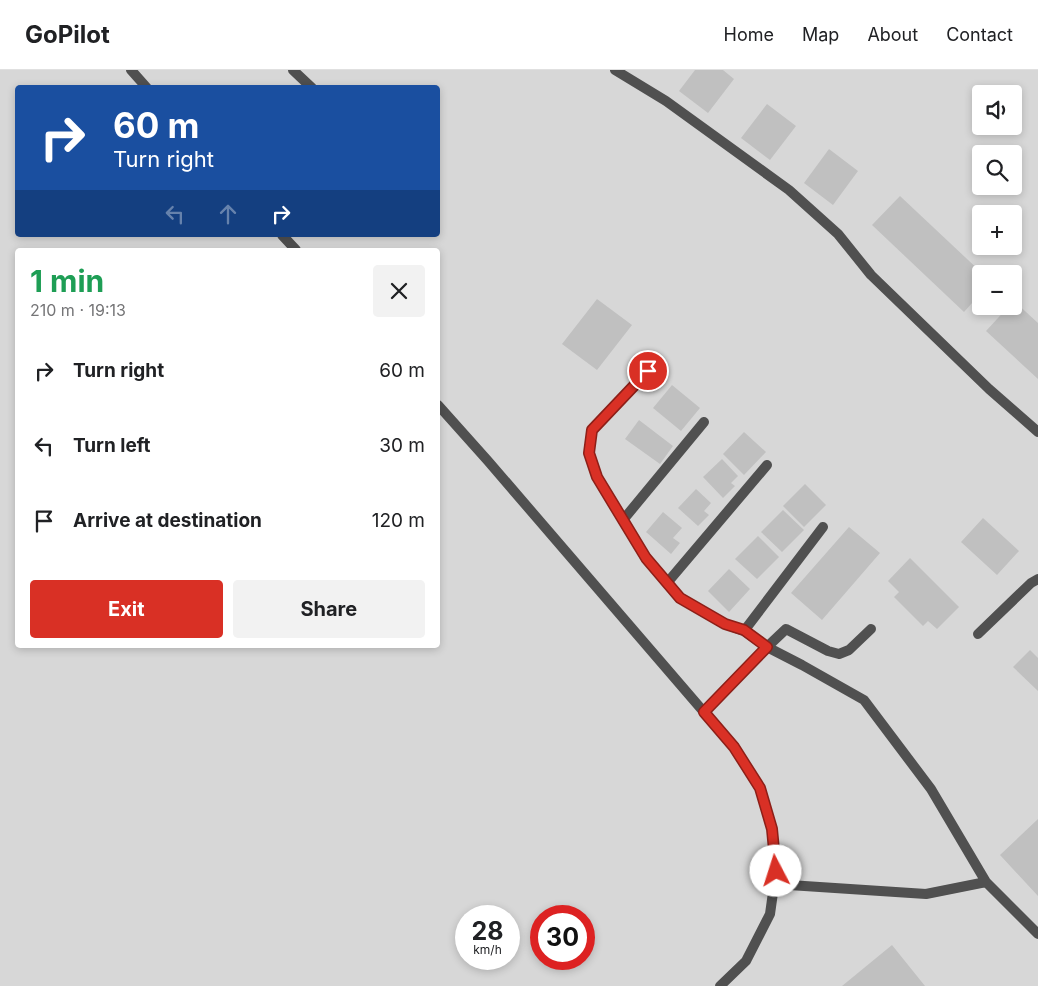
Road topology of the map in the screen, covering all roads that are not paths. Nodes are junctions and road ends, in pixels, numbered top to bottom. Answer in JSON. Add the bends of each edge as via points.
{"nodes":[{"id":1,"x":131,"y":70,"type":"edge"},
{"id":2,"x":293,"y":70,"type":"edge"},
{"id":3,"x":615,"y":70,"type":"edge"},
{"id":4,"x":144,"y":85,"type":"edge"},
{"id":5,"x":309,"y":85,"type":"edge"},
{"id":6,"x":284,"y":237,"type":"edge"},
{"id":7,"x":294,"y":248,"type":"edge"},
{"id":8,"x":648,"y":371,"type":"dead end"},
{"id":9,"x":440,"y":407,"type":"edge"},
{"id":10,"x":704,"y":422,"type":"dead end"},
{"id":11,"x":1038,"y":432,"type":"edge"},
{"id":12,"x":767,"y":465,"type":"dead end"},
{"id":13,"x":623,"y":520,"type":"junction"},
{"id":14,"x":823,"y":527,"type":"dead end"},
{"id":15,"x":1038,"y":579,"type":"edge"},
{"id":16,"x":667,"y":583,"type":"junction"},
{"id":17,"x":871,"y":629,"type":"dead end"},
{"id":18,"x":744,"y":630,"type":"junction"},
{"id":19,"x":978,"y":634,"type":"dead end"},
{"id":20,"x":767,"y":647,"type":"junction"},
{"id":21,"x":704,"y":712,"type":"junction"},
{"id":22,"x":986,"y":882,"type":"junction"},
{"id":23,"x":774,"y":884,"type":"junction"},
{"id":24,"x":1038,"y":934,"type":"edge"},
{"id":25,"x":720,"y":986,"type":"edge"}],
"edges":[{"from":1,"to":4,"type":"street"},
{"from":2,"to":5,"type":"street"},
{"from":3,"to":11,"type":"street","via":[[666,101],[789,190],[838,234],[871,275]]},
{"from":6,"to":7,"type":"street"},
{"from":8,"to":13,"type":"street","via":[[592,430],[589,453],[597,477]]},
{"from":9,"to":21,"type":"street"},
{"from":10,"to":13,"type":"street"},
{"from":12,"to":16,"type":"street"},
{"from":13,"to":16,"type":"street","via":[[646,558]]},
{"from":14,"to":18,"type":"street"},
{"from":15,"to":19,"type":"street"},
{"from":16,"to":18,"type":"street","via":[[680,598],[725,624]]},
{"from":17,"to":20,"type":"street","via":[[849,650],[839,654],[786,629]]},
{"from":18,"to":20,"type":"street"},
{"from":20,"to":21,"type":"street"},
{"from":20,"to":22,"type":"street","via":[[864,700],[932,789]]},
{"from":21,"to":23,"type":"street","via":[[734,747],[760,788],[772,829]]},
{"from":22,"to":23,"type":"street","via":[[926,894]]},
{"from":22,"to":24,"type":"street"},
{"from":23,"to":25,"type":"street","via":[[770,914],[746,961]]}]}
